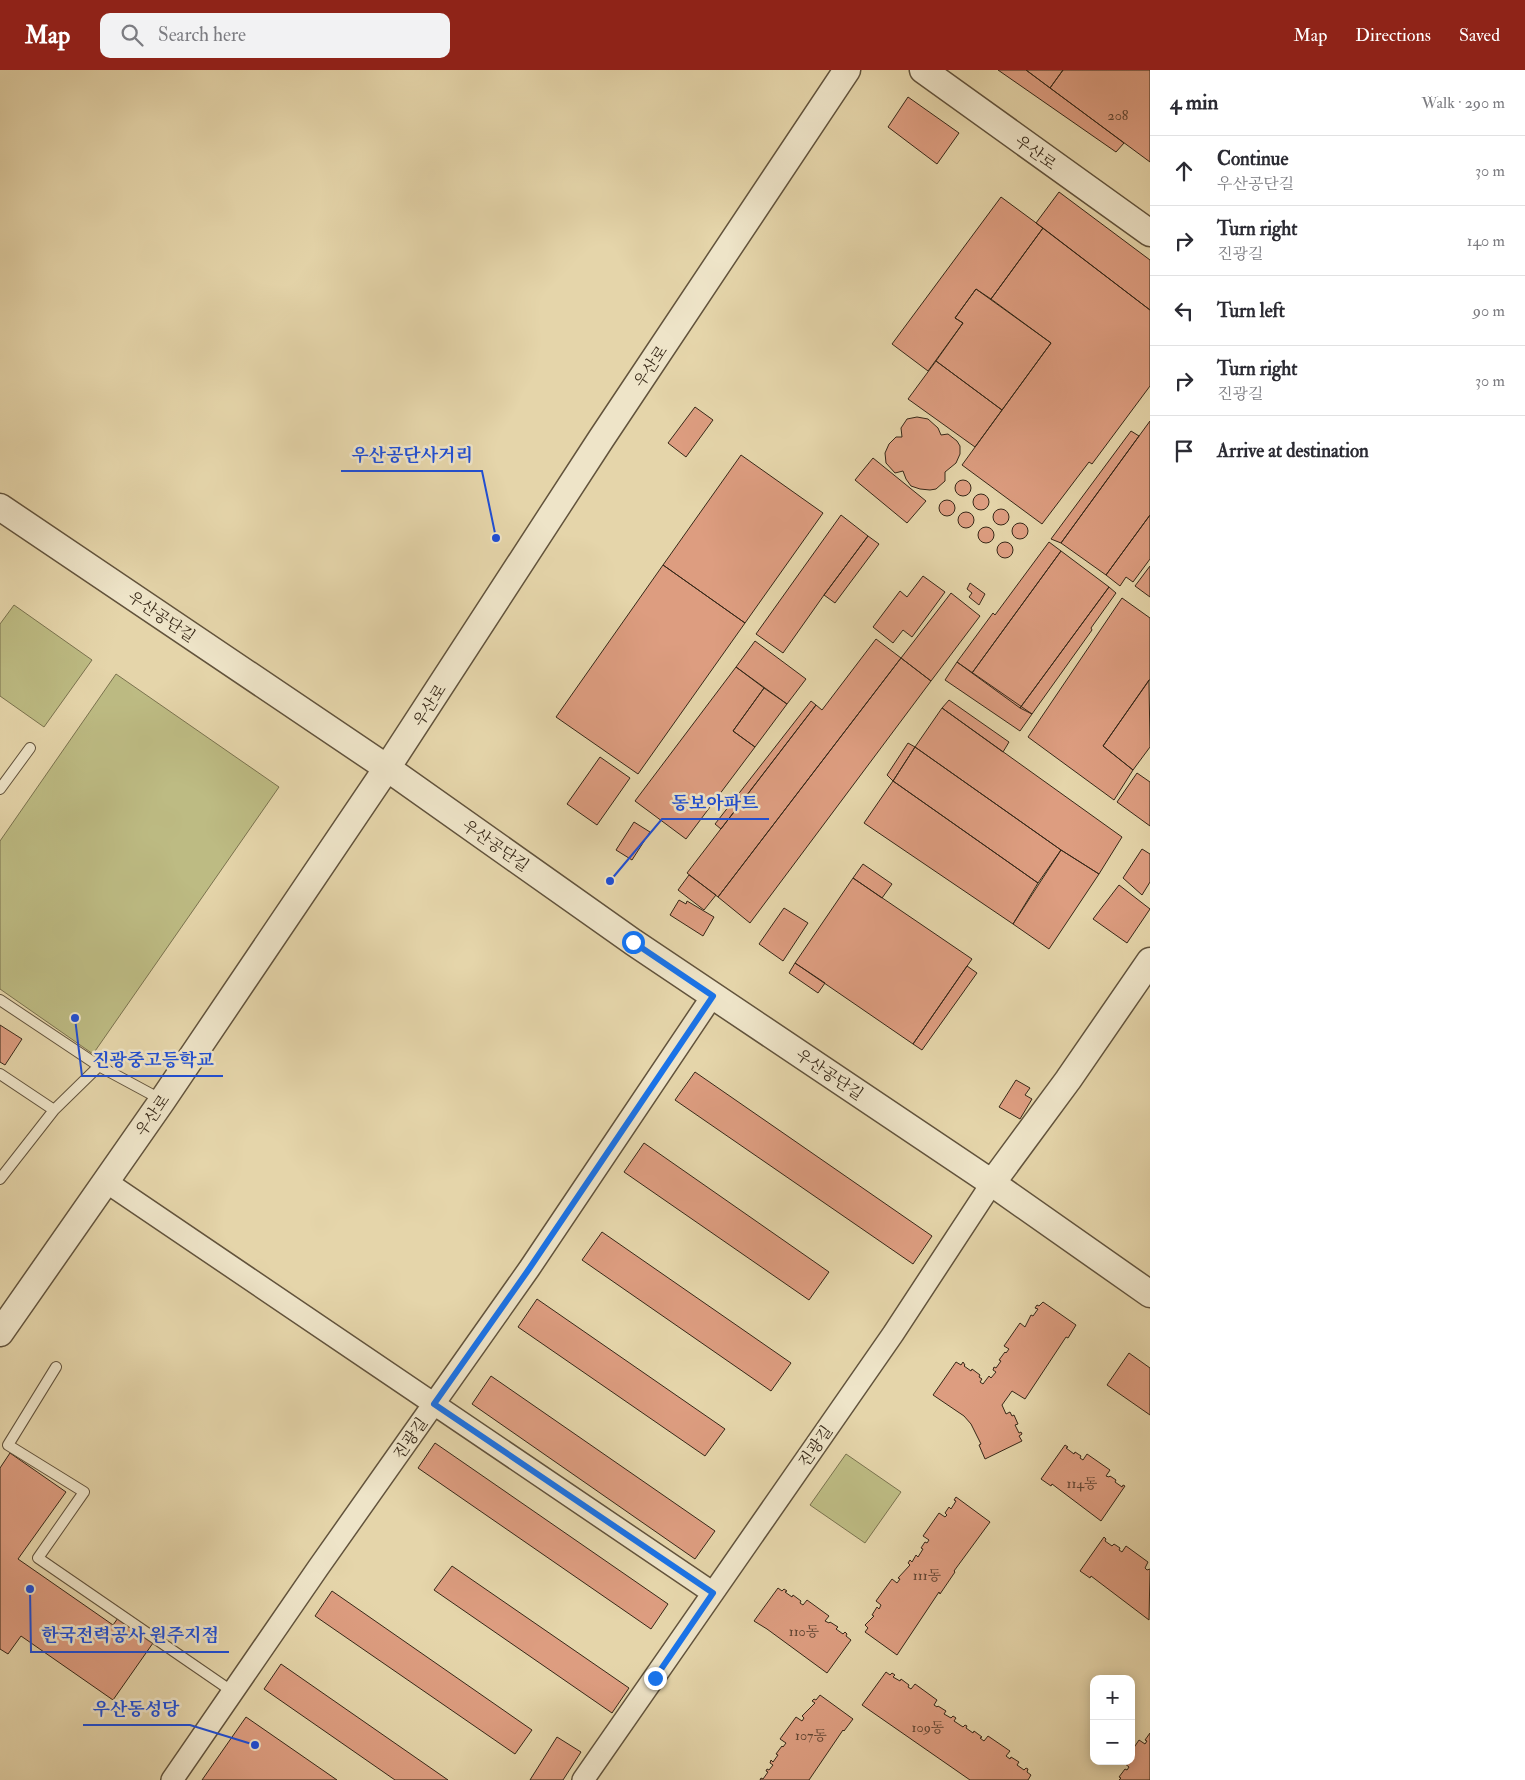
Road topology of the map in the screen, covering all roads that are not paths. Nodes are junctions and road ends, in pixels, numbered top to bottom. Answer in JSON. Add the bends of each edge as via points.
{"nodes":[{"id":1,"x":848,"y":70,"type":"edge"},
{"id":2,"x":923,"y":70,"type":"edge"},
{"id":3,"x":1150,"y":233,"type":"edge"},
{"id":4,"x":0,"y":507,"type":"edge"},
{"id":5,"x":30,"y":748,"type":"dead end"},
{"id":6,"x":387,"y":768,"type":"junction"},
{"id":7,"x":0,"y":789,"type":"edge"},
{"id":8,"x":1150,"y":961,"type":"edge"},
{"id":9,"x":713,"y":996,"type":"junction"},
{"id":10,"x":0,"y":1000,"type":"edge"},
{"id":11,"x":99,"y":1066,"type":"junction"},
{"id":12,"x":0,"y":1074,"type":"edge"},
{"id":13,"x":162,"y":1101,"type":"junction"},
{"id":14,"x":54,"y":1110,"type":"junction"},
{"id":15,"x":0,"y":1179,"type":"edge"},
{"id":16,"x":106,"y":1181,"type":"junction"},
{"id":17,"x":992,"y":1183,"type":"junction"},
{"id":18,"x":1150,"y":1294,"type":"edge"},
{"id":19,"x":0,"y":1333,"type":"edge"},
{"id":20,"x":56,"y":1367,"type":"dead end"},
{"id":21,"x":434,"y":1404,"type":"junction"},
{"id":22,"x":713,"y":1593,"type":"junction"},
{"id":23,"x":233,"y":1692,"type":"junction"},
{"id":24,"x":172,"y":1780,"type":"edge"},
{"id":25,"x":583,"y":1780,"type":"edge"}],
"edges":[{"from":1,"to":6,"type":"street","name":"우산로","via":[[601,439]]},
{"from":2,"to":3,"type":"street","name":"우산로"},
{"from":4,"to":6,"type":"street","name":"우산공단길"},
{"from":5,"to":7,"type":"lane"},
{"from":6,"to":9,"type":"street","name":"우산공단길"},
{"from":6,"to":13,"type":"street","name":"우산로"},
{"from":8,"to":17,"type":"street"},
{"from":9,"to":17,"type":"street","name":"우산공단길"},
{"from":9,"to":21,"type":"street","name":"진광길"},
{"from":10,"to":11,"type":"lane"},
{"from":11,"to":13,"type":"lane"},
{"from":11,"to":14,"type":"lane"},
{"from":12,"to":14,"type":"lane"},
{"from":13,"to":16,"type":"street","name":"우산로"},
{"from":14,"to":15,"type":"lane"},
{"from":16,"to":19,"type":"street","name":"우산로"},
{"from":16,"to":21,"type":"street"},
{"from":17,"to":18,"type":"street","name":"우산공단길"},
{"from":17,"to":22,"type":"street","name":"진광길","via":[[893,1334]]},
{"from":20,"to":23,"type":"lane","via":[[8,1445],[84,1492],[38,1558]]},
{"from":21,"to":22,"type":"street"},
{"from":21,"to":23,"type":"street","name":"진광길"},
{"from":22,"to":25,"type":"street","name":"진광길"},
{"from":23,"to":24,"type":"street","name":"진광길"}]}
